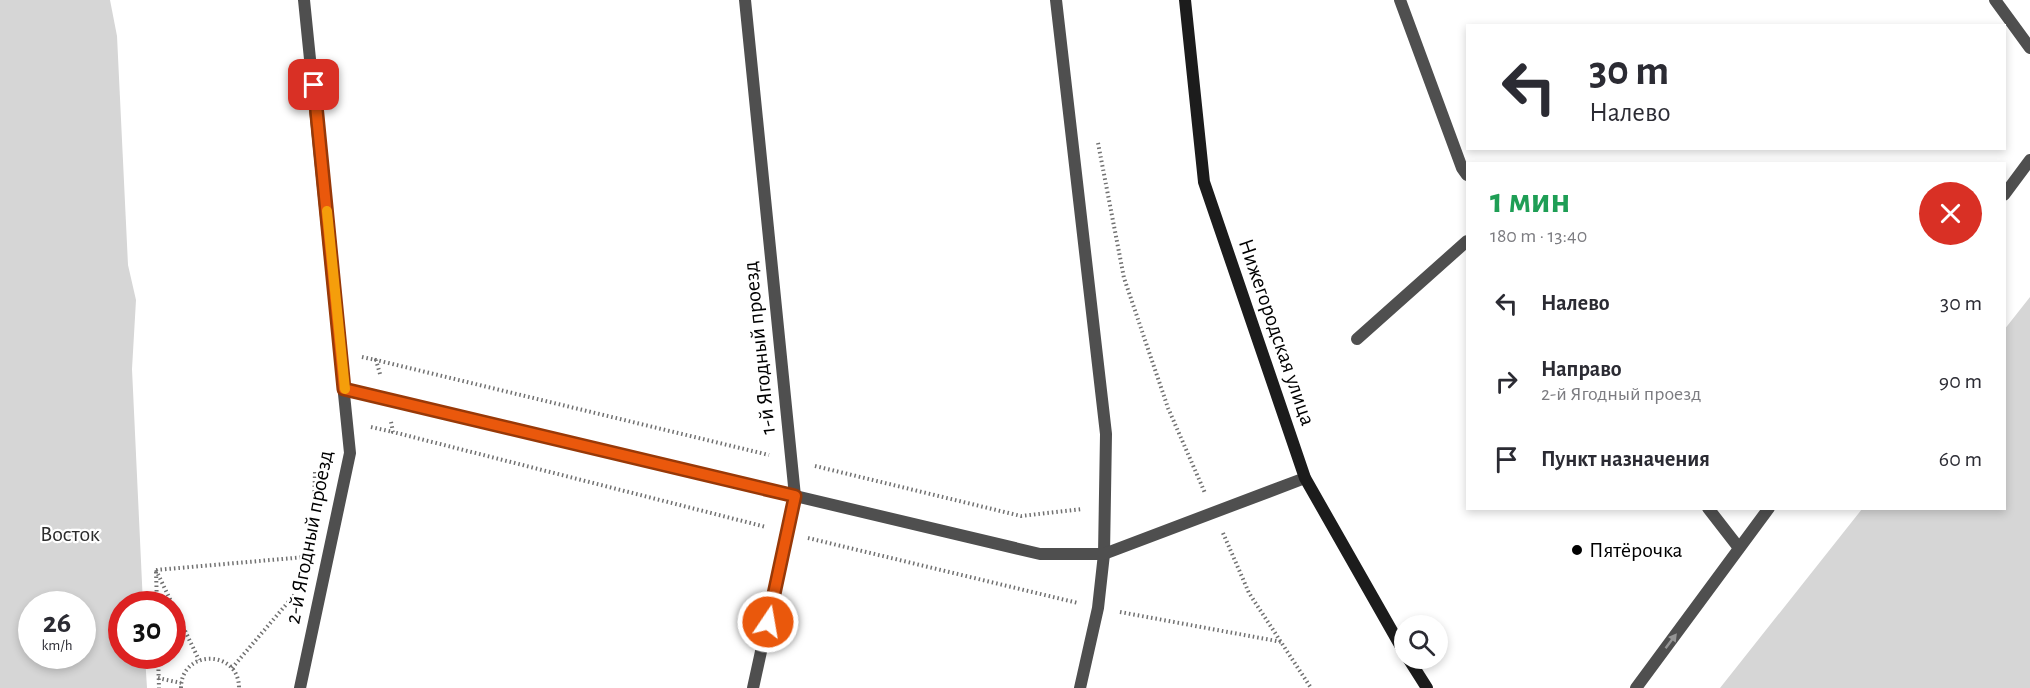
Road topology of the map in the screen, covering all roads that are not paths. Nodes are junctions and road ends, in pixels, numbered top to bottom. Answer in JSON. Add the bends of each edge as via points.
{"nodes":[{"id":1,"x":304,"y":0,"type":"edge"},
{"id":2,"x":745,"y":0,"type":"edge"},
{"id":3,"x":1056,"y":0,"type":"edge"},
{"id":4,"x":1185,"y":0,"type":"edge"},
{"id":5,"x":1400,"y":0,"type":"edge"},
{"id":6,"x":1995,"y":0,"type":"edge"},
{"id":7,"x":2030,"y":48,"type":"edge"},
{"id":8,"x":2030,"y":160,"type":"edge"},
{"id":9,"x":1466,"y":174,"type":"edge"},
{"id":10,"x":2006,"y":192,"type":"edge"},
{"id":11,"x":1466,"y":242,"type":"edge"},
{"id":12,"x":1357,"y":339,"type":"dead end"},
{"id":13,"x":344,"y":389,"type":"junction"},
{"id":14,"x":1305,"y":478,"type":"junction"},
{"id":15,"x":795,"y":496,"type":"junction"},
{"id":16,"x":1710,"y":510,"type":"edge"},
{"id":17,"x":1768,"y":510,"type":"edge"},
{"id":18,"x":1739,"y":548,"type":"junction"},
{"id":19,"x":1104,"y":554,"type":"junction"},
{"id":20,"x":1394,"y":634,"type":"edge"},
{"id":21,"x":1415,"y":669,"type":"edge"},
{"id":22,"x":300,"y":688,"type":"edge"},
{"id":23,"x":753,"y":688,"type":"edge"},
{"id":24,"x":1080,"y":688,"type":"edge"},
{"id":25,"x":1427,"y":688,"type":"edge"},
{"id":26,"x":1635,"y":688,"type":"edge"}],
"edges":[{"from":1,"to":13,"type":"street","name":"2-й Ягодный проезд"},
{"from":2,"to":15,"type":"street","name":"1-й Ягодный проезд"},
{"from":3,"to":19,"type":"street","via":[[1106,434]]},
{"from":4,"to":14,"type":"street","name":"Нижегородская улица","via":[[1204,182]]},
{"from":5,"to":9,"type":"street"},
{"from":6,"to":7,"type":"street"},
{"from":8,"to":10,"type":"street"},
{"from":11,"to":12,"type":"street"},
{"from":13,"to":15,"type":"street"},
{"from":13,"to":22,"type":"street","name":"2-й Ягодный проезд","via":[[350,453]]},
{"from":14,"to":19,"type":"street"},
{"from":14,"to":20,"type":"street","name":"Нижегородская улица"},
{"from":15,"to":19,"type":"street","via":[[1040,554]]},
{"from":15,"to":23,"type":"street","name":"1-й Ягодный проезд"},
{"from":16,"to":18,"type":"street"},
{"from":17,"to":18,"type":"street"},
{"from":26,"to":18,"type":"street","one_way":true},
{"from":19,"to":24,"type":"street","via":[[1098,608]]},
{"from":21,"to":25,"type":"street"}]}
